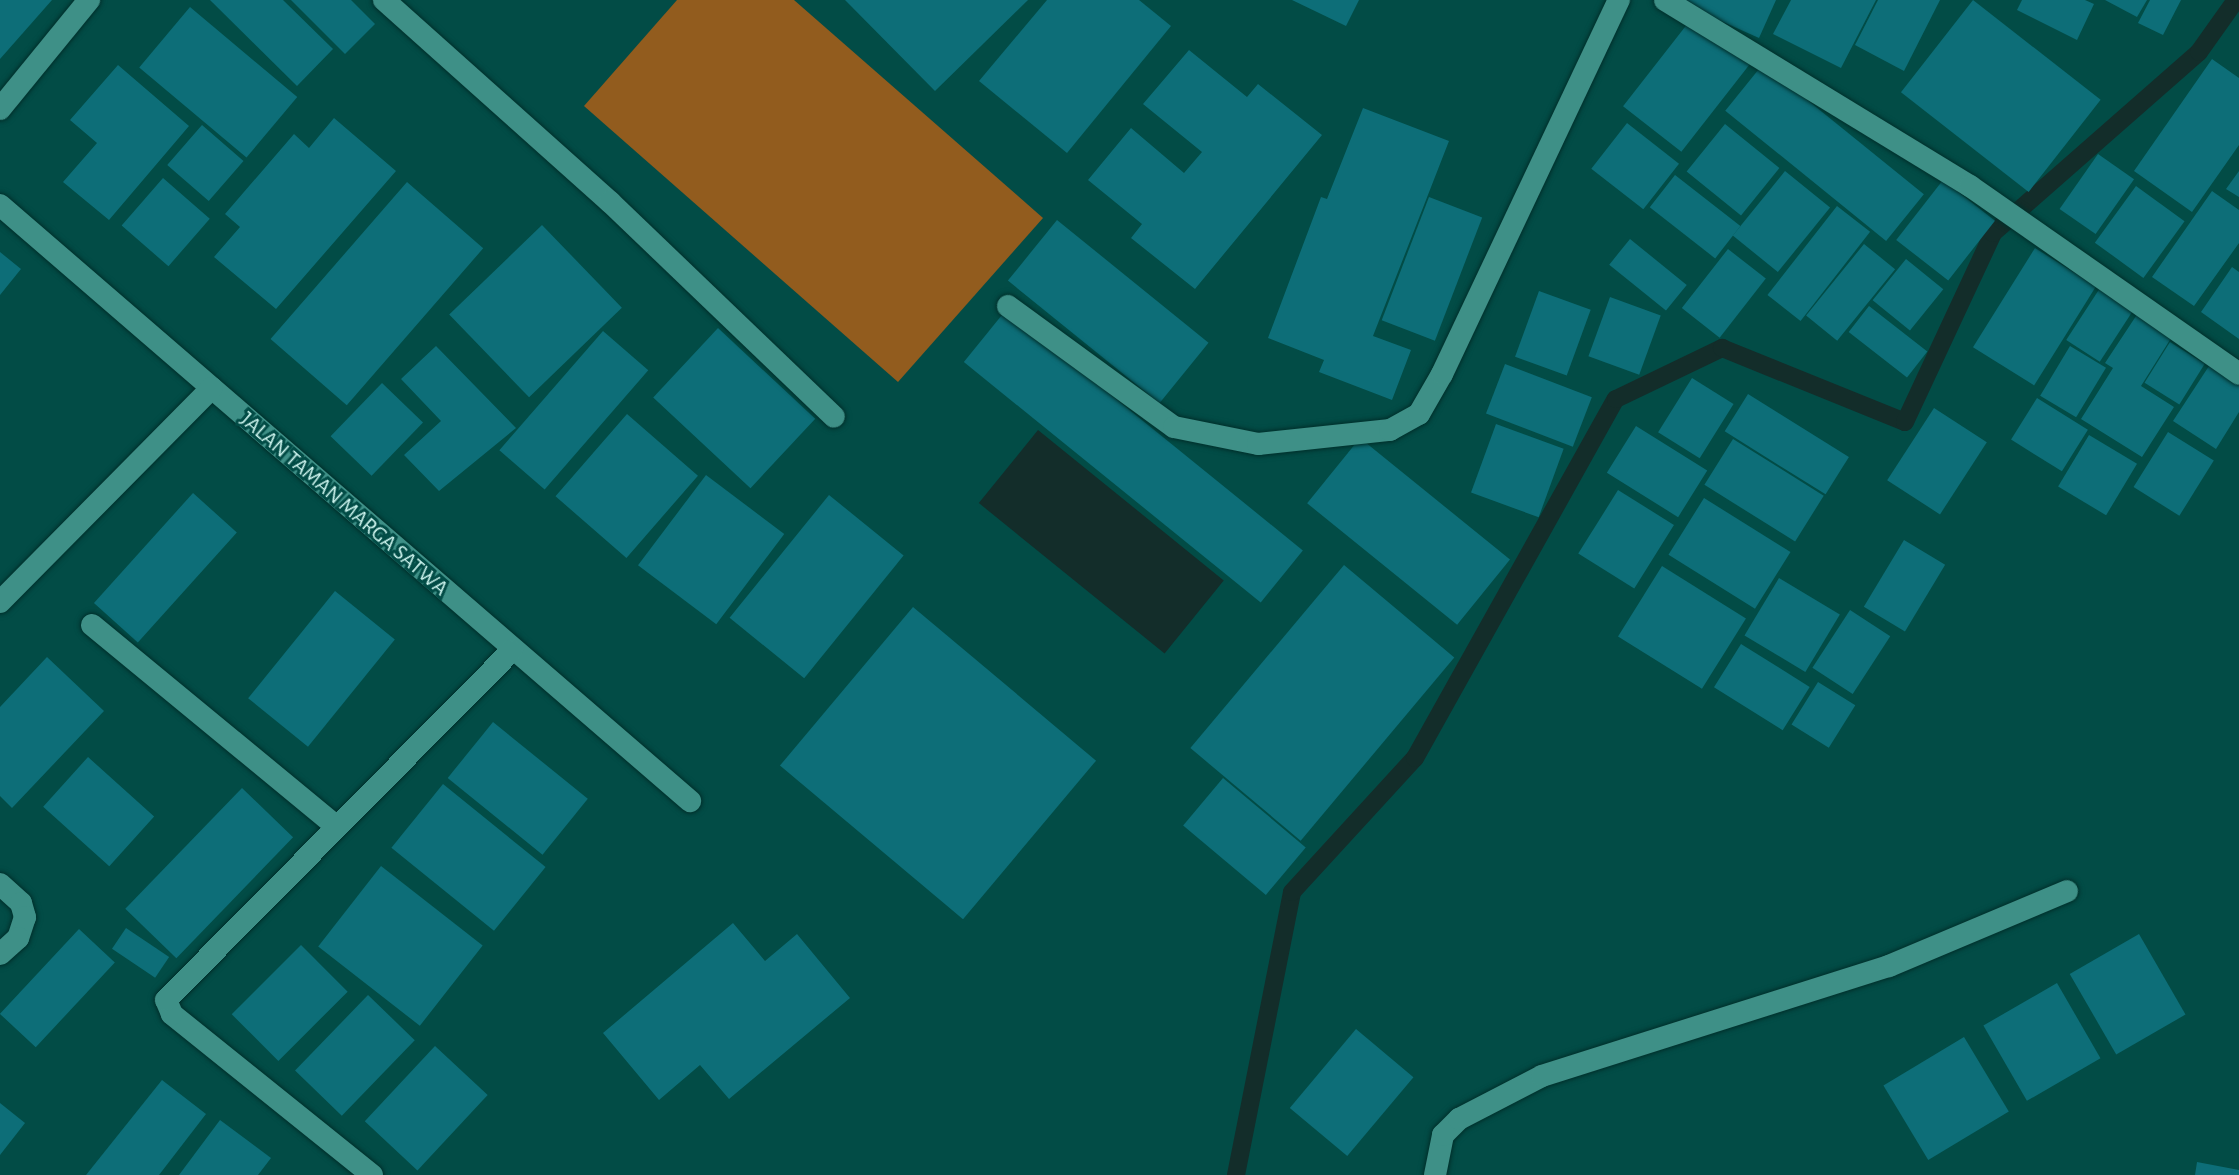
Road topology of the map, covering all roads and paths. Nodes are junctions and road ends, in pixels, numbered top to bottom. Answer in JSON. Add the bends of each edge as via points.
{"nodes":[{"id":1,"x":89,"y":0,"type":"edge"},
{"id":2,"x":384,"y":0,"type":"edge"},
{"id":3,"x":1619,"y":0,"type":"edge"},
{"id":4,"x":1665,"y":0,"type":"edge"},
{"id":5,"x":0,"y":109,"type":"edge"},
{"id":6,"x":0,"y":205,"type":"edge"},
{"id":7,"x":1008,"y":306,"type":"dead end"},
{"id":8,"x":2239,"y":374,"type":"edge"},
{"id":9,"x":212,"y":388,"type":"junction"},
{"id":10,"x":834,"y":417,"type":"dead end"},
{"id":11,"x":0,"y":602,"type":"edge"},
{"id":12,"x":92,"y":625,"type":"dead end"},
{"id":13,"x":511,"y":651,"type":"junction"},
{"id":14,"x":690,"y":801,"type":"dead end"},
{"id":15,"x":336,"y":826,"type":"junction"},
{"id":16,"x":0,"y":884,"type":"edge"},
{"id":17,"x":2067,"y":891,"type":"dead end"},
{"id":18,"x":0,"y":954,"type":"edge"},
{"id":19,"x":372,"y":1175,"type":"edge"},
{"id":20,"x":1435,"y":1175,"type":"edge"}],
"edges":[{"from":1,"to":5,"type":"street"},
{"from":2,"to":10,"type":"street","via":[[610,202]]},
{"from":3,"to":7,"type":"street","via":[[1442,374],[1419,414],[1390,430],[1258,444],[1174,427]]},
{"from":4,"to":8,"type":"street","via":[[1970,186]]},
{"from":6,"to":9,"type":"street","name":"JALAN TAMAN MARGA SATWA"},
{"from":9,"to":11,"type":"street"},
{"from":9,"to":13,"type":"street","name":"JALAN TAMAN MARGA SATWA"},
{"from":12,"to":15,"type":"street"},
{"from":13,"to":14,"type":"street","name":"JALAN TAMAN MARGA SATWA"},
{"from":13,"to":15,"type":"street"},
{"from":15,"to":19,"type":"street","via":[[166,1000],[172,1014]]},
{"from":16,"to":18,"type":"street","via":[[25,917],[18,938]]},
{"from":17,"to":20,"type":"street","via":[[1889,966],[1542,1076],[1459,1119],[1443,1135]]}]}
